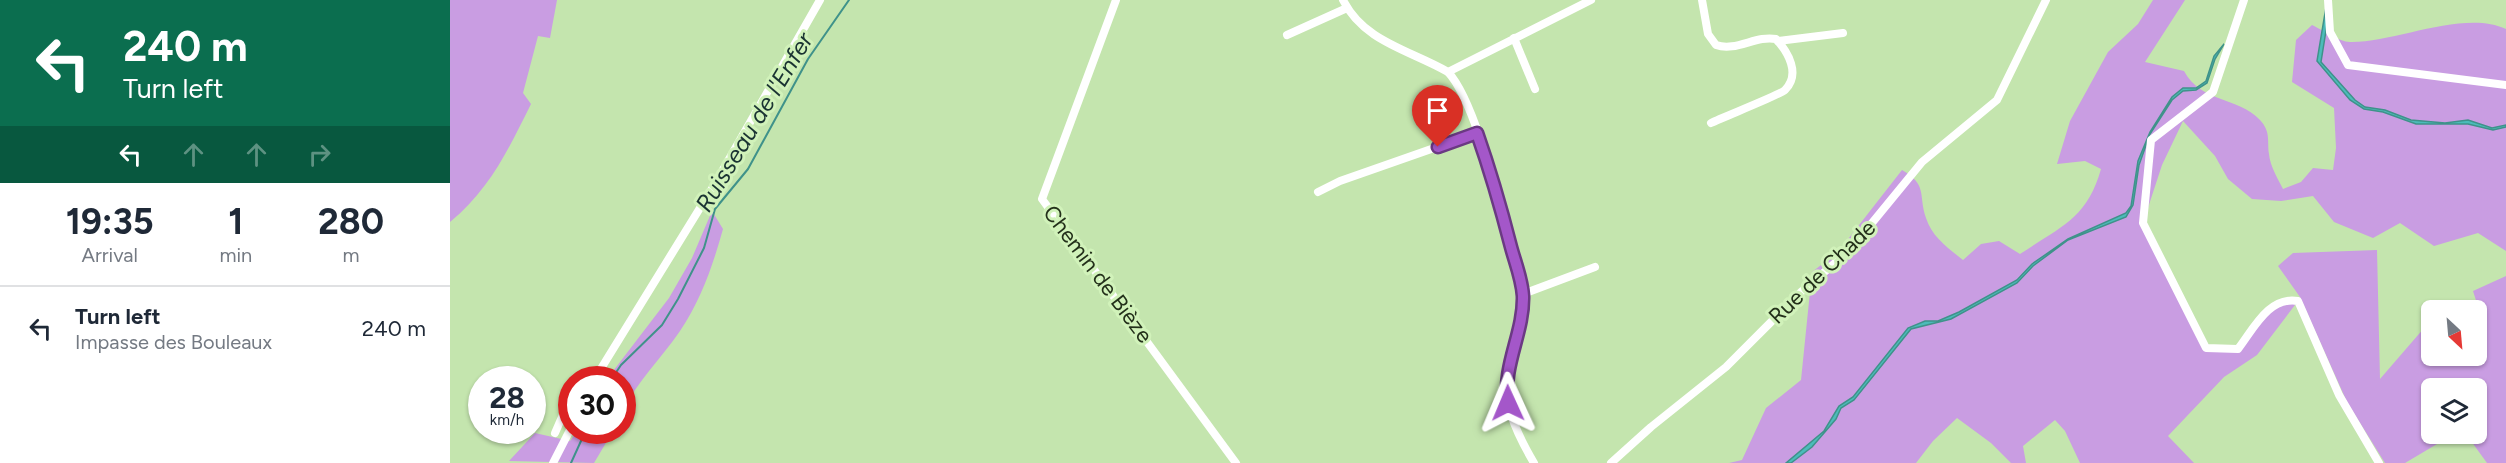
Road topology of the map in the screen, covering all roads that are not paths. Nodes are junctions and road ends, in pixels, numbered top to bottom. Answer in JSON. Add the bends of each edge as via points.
{"nodes":[{"id":1,"x":820,"y":0,"type":"edge"},
{"id":2,"x":1116,"y":0,"type":"edge"},
{"id":3,"x":1591,"y":0,"type":"edge"},
{"id":4,"x":1701,"y":0,"type":"edge"},
{"id":5,"x":2046,"y":0,"type":"edge"},
{"id":6,"x":2244,"y":0,"type":"edge"},
{"id":7,"x":2328,"y":0,"type":"edge"},
{"id":8,"x":1345,"y":4,"type":"edge"},
{"id":9,"x":1843,"y":33,"type":"dead end"},
{"id":10,"x":1287,"y":35,"type":"dead end"},
{"id":11,"x":1514,"y":38,"type":"junction"},
{"id":12,"x":1778,"y":41,"type":"junction"},
{"id":13,"x":1448,"y":72,"type":"junction"},
{"id":14,"x":2506,"y":85,"type":"edge"},
{"id":15,"x":1535,"y":89,"type":"dead end"},
{"id":16,"x":1711,"y":123,"type":"dead end"},
{"id":17,"x":1477,"y":133,"type":"junction"},
{"id":18,"x":1318,"y":192,"type":"dead end"},
{"id":19,"x":1595,"y":267,"type":"dead end"},
{"id":20,"x":1523,"y":294,"type":"junction"},
{"id":21,"x":602,"y":366,"type":"edge"},
{"id":22,"x":558,"y":426,"type":"edge"},
{"id":23,"x":555,"y":433,"type":"dead end"},
{"id":24,"x":563,"y":444,"type":"edge"},
{"id":25,"x":553,"y":463,"type":"edge"},
{"id":26,"x":1236,"y":463,"type":"edge"},
{"id":27,"x":1534,"y":463,"type":"edge"},
{"id":28,"x":1611,"y":463,"type":"edge"},
{"id":29,"x":2379,"y":463,"type":"edge"}],
"edges":[{"from":1,"to":21,"type":"street","via":[[716,182]]},
{"from":2,"to":26,"type":"street","name":"Chemin de Bièze","via":[[1042,199]]},
{"from":3,"to":11,"type":"street"},
{"from":4,"to":12,"type":"street","via":[[1708,34],[1716,45],[1729,47],[1772,38]]},
{"from":5,"to":28,"type":"street","name":"Rue de Chade","via":[[1997,100],[1922,162],[1849,251],[1801,292],[1726,367]]},
{"from":6,"to":29,"type":"street","via":[[2213,92],[2151,140],[2142,223],[2206,348],[2238,349],[2274,304],[2286,299],[2298,301],[2339,395]]},
{"from":7,"to":14,"type":"street","via":[[2330,32],[2348,65]]},
{"from":8,"to":10,"type":"street"},
{"from":8,"to":13,"type":"street","via":[[1369,33]]},
{"from":9,"to":12,"type":"street"},
{"from":11,"to":13,"type":"street"},
{"from":11,"to":15,"type":"street"},
{"from":12,"to":16,"type":"street","via":[[1790,55],[1792,74],[1786,89]]},
{"from":13,"to":17,"type":"street"},
{"from":17,"to":18,"type":"street"},
{"from":17,"to":20,"type":"street"},
{"from":19,"to":20,"type":"street"},
{"from":20,"to":27,"type":"street","via":[[1522,324],[1506,389],[1512,422]]},
{"from":22,"to":23,"type":"street"},
{"from":24,"to":25,"type":"street"}]}
